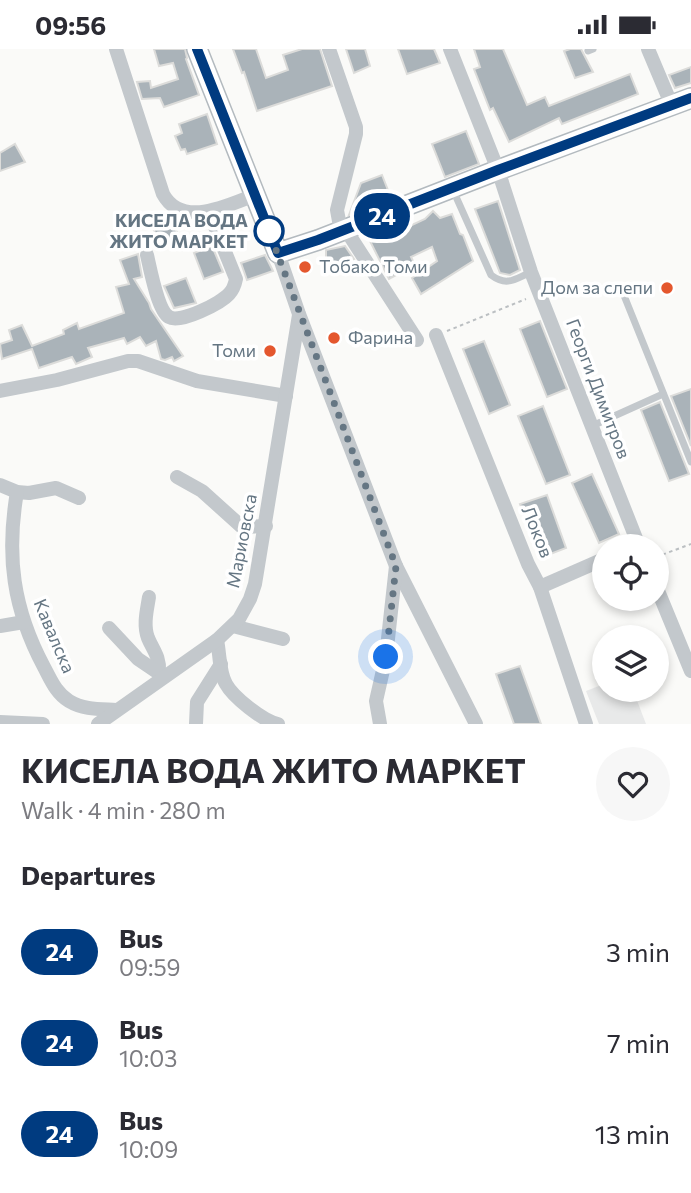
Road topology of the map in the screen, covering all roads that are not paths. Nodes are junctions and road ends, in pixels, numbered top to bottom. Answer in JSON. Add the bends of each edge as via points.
{"nodes":[{"id":1,"x":116,"y":49,"type":"edge"},
{"id":2,"x":197,"y":49,"type":"edge"},
{"id":3,"x":328,"y":49,"type":"edge"},
{"id":4,"x":450,"y":49,"type":"edge"},
{"id":5,"x":648,"y":49,"type":"edge"},
{"id":6,"x":691,"y":98,"type":"edge"},
{"id":7,"x":671,"y":106,"type":"junction"},
{"id":8,"x":498,"y":170,"type":"junction"},
{"id":9,"x":453,"y":189,"type":"junction"},
{"id":10,"x":255,"y":195,"type":"junction"},
{"id":11,"x":209,"y":212,"type":"junction"},
{"id":12,"x":343,"y":231,"type":"junction"},
{"id":13,"x":278,"y":253,"type":"junction"},
{"id":14,"x":147,"y":255,"type":"dead end"},
{"id":15,"x":531,"y":272,"type":"junction"},
{"id":16,"x":623,"y":293,"type":"dead end"},
{"id":17,"x":299,"y":314,"type":"junction"},
{"id":18,"x":436,"y":335,"type":"road end"},
{"id":19,"x":417,"y":341,"type":"dead end"},
{"id":20,"x":322,"y":373,"type":"junction"},
{"id":21,"x":289,"y":376,"type":"junction"},
{"id":22,"x":0,"y":391,"type":"edge"},
{"id":23,"x":663,"y":394,"type":"junction"},
{"id":24,"x":285,"y":396,"type":"junction"},
{"id":25,"x":592,"y":426,"type":"junction"},
{"id":26,"x":691,"y":463,"type":"edge"},
{"id":27,"x":177,"y":477,"type":"dead end"},
{"id":28,"x":0,"y":485,"type":"edge"},
{"id":29,"x":17,"y":492,"type":"junction"},
{"id":30,"x":79,"y":498,"type":"dead end"},
{"id":31,"x":266,"y":526,"type":"junction"},
{"id":32,"x":633,"y":534,"type":"edge"},
{"id":33,"x":592,"y":564,"type":"edge"},
{"id":34,"x":396,"y":566,"type":"junction"},
{"id":35,"x":540,"y":587,"type":"junction"},
{"id":36,"x":149,"y":597,"type":"dead end"},
{"id":37,"x":666,"y":611,"type":"edge"},
{"id":38,"x":23,"y":622,"type":"junction"},
{"id":39,"x":0,"y":626,"type":"edge"},
{"id":40,"x":233,"y":626,"type":"junction"},
{"id":41,"x":109,"y":628,"type":"dead end"},
{"id":42,"x":283,"y":639,"type":"dead end"},
{"id":43,"x":217,"y":640,"type":"junction"},
{"id":44,"x":221,"y":664,"type":"junction"},
{"id":45,"x":691,"y":671,"type":"edge"},
{"id":46,"x":162,"y":674,"type":"junction"},
{"id":47,"x":116,"y":710,"type":"junction"},
{"id":48,"x":0,"y":722,"type":"edge"},
{"id":49,"x":43,"y":724,"type":"edge"},
{"id":50,"x":98,"y":724,"type":"edge"},
{"id":51,"x":196,"y":724,"type":"edge"},
{"id":52,"x":278,"y":724,"type":"edge"},
{"id":53,"x":379,"y":724,"type":"edge"},
{"id":54,"x":476,"y":724,"type":"edge"},
{"id":55,"x":586,"y":724,"type":"edge"}],
"edges":[{"from":1,"to":11,"type":"street","via":[[164,197],[192,213]]},
{"from":2,"to":10,"type":"street"},
{"from":3,"to":12,"type":"street","via":[[356,127],[337,210]]},
{"from":4,"to":8,"type":"street","name":"Георги Димитров"},
{"from":5,"to":7,"type":"street"},
{"from":6,"to":7,"type":"street"},
{"from":7,"to":8,"type":"street"},
{"from":8,"to":9,"type":"street"},
{"from":8,"to":15,"type":"street","name":"Георги Димитров"},
{"from":9,"to":12,"type":"street"},
{"from":9,"to":15,"type":"lane","via":[[491,275],[508,282]]},
{"from":10,"to":11,"type":"street"},
{"from":10,"to":13,"type":"street"},
{"from":11,"to":14,"type":"street","via":[[236,279],[229,294],[179,318],[170,317],[158,297]]},
{"from":12,"to":13,"type":"street"},
{"from":12,"to":19,"type":"street"},
{"from":13,"to":17,"type":"street"},
{"from":15,"to":25,"type":"street","name":"Георги Димитров"},
{"from":16,"to":23,"type":"lane"},
{"from":17,"to":20,"type":"street"},
{"from":17,"to":21,"type":"street","name":"Мариовска"},
{"from":18,"to":35,"type":"street","name":"Локов"},
{"from":20,"to":21,"type":"street","via":[[306,365]]},
{"from":20,"to":34,"type":"street"},
{"from":21,"to":24,"type":"street","name":"Мариовска"},
{"from":22,"to":24,"type":"street","via":[[138,361],[197,381]]},
{"from":23,"to":25,"type":"lane"},
{"from":23,"to":26,"type":"lane"},
{"from":24,"to":31,"type":"street","name":"Мариовска"},
{"from":25,"to":32,"type":"street","name":"Георги Димитров"},
{"from":27,"to":31,"type":"street","via":[[202,491],[242,527]]},
{"from":28,"to":29,"type":"street"},
{"from":29,"to":30,"type":"street","via":[[56,488]]},
{"from":29,"to":38,"type":"street","name":"Кавалска","via":[[12,571]]},
{"from":31,"to":40,"type":"street","name":"Мариовска","via":[[250,599]]},
{"from":33,"to":35,"type":"street"},
{"from":34,"to":53,"type":"street","via":[[376,701]]},
{"from":34,"to":54,"type":"street"},
{"from":35,"to":55,"type":"street","name":"Локов"},
{"from":36,"to":46,"type":"street","via":[[148,637]]},
{"from":37,"to":45,"type":"street"},
{"from":38,"to":39,"type":"street"},
{"from":38,"to":47,"type":"street","name":"Кавалска","via":[[62,696],[81,706]]},
{"from":40,"to":42,"type":"street"},
{"from":40,"to":43,"type":"street","name":"Мариовска"},
{"from":41,"to":46,"type":"street","via":[[138,659]]},
{"from":43,"to":44,"type":"street"},
{"from":43,"to":46,"type":"street","name":"Мариовска"},
{"from":44,"to":51,"type":"street","via":[[197,702]]},
{"from":44,"to":52,"type":"street","via":[[227,686],[257,713]]},
{"from":46,"to":47,"type":"street","name":"Мариовска"},
{"from":47,"to":50,"type":"street","name":"Мариовска"},
{"from":48,"to":49,"type":"street"}]}
